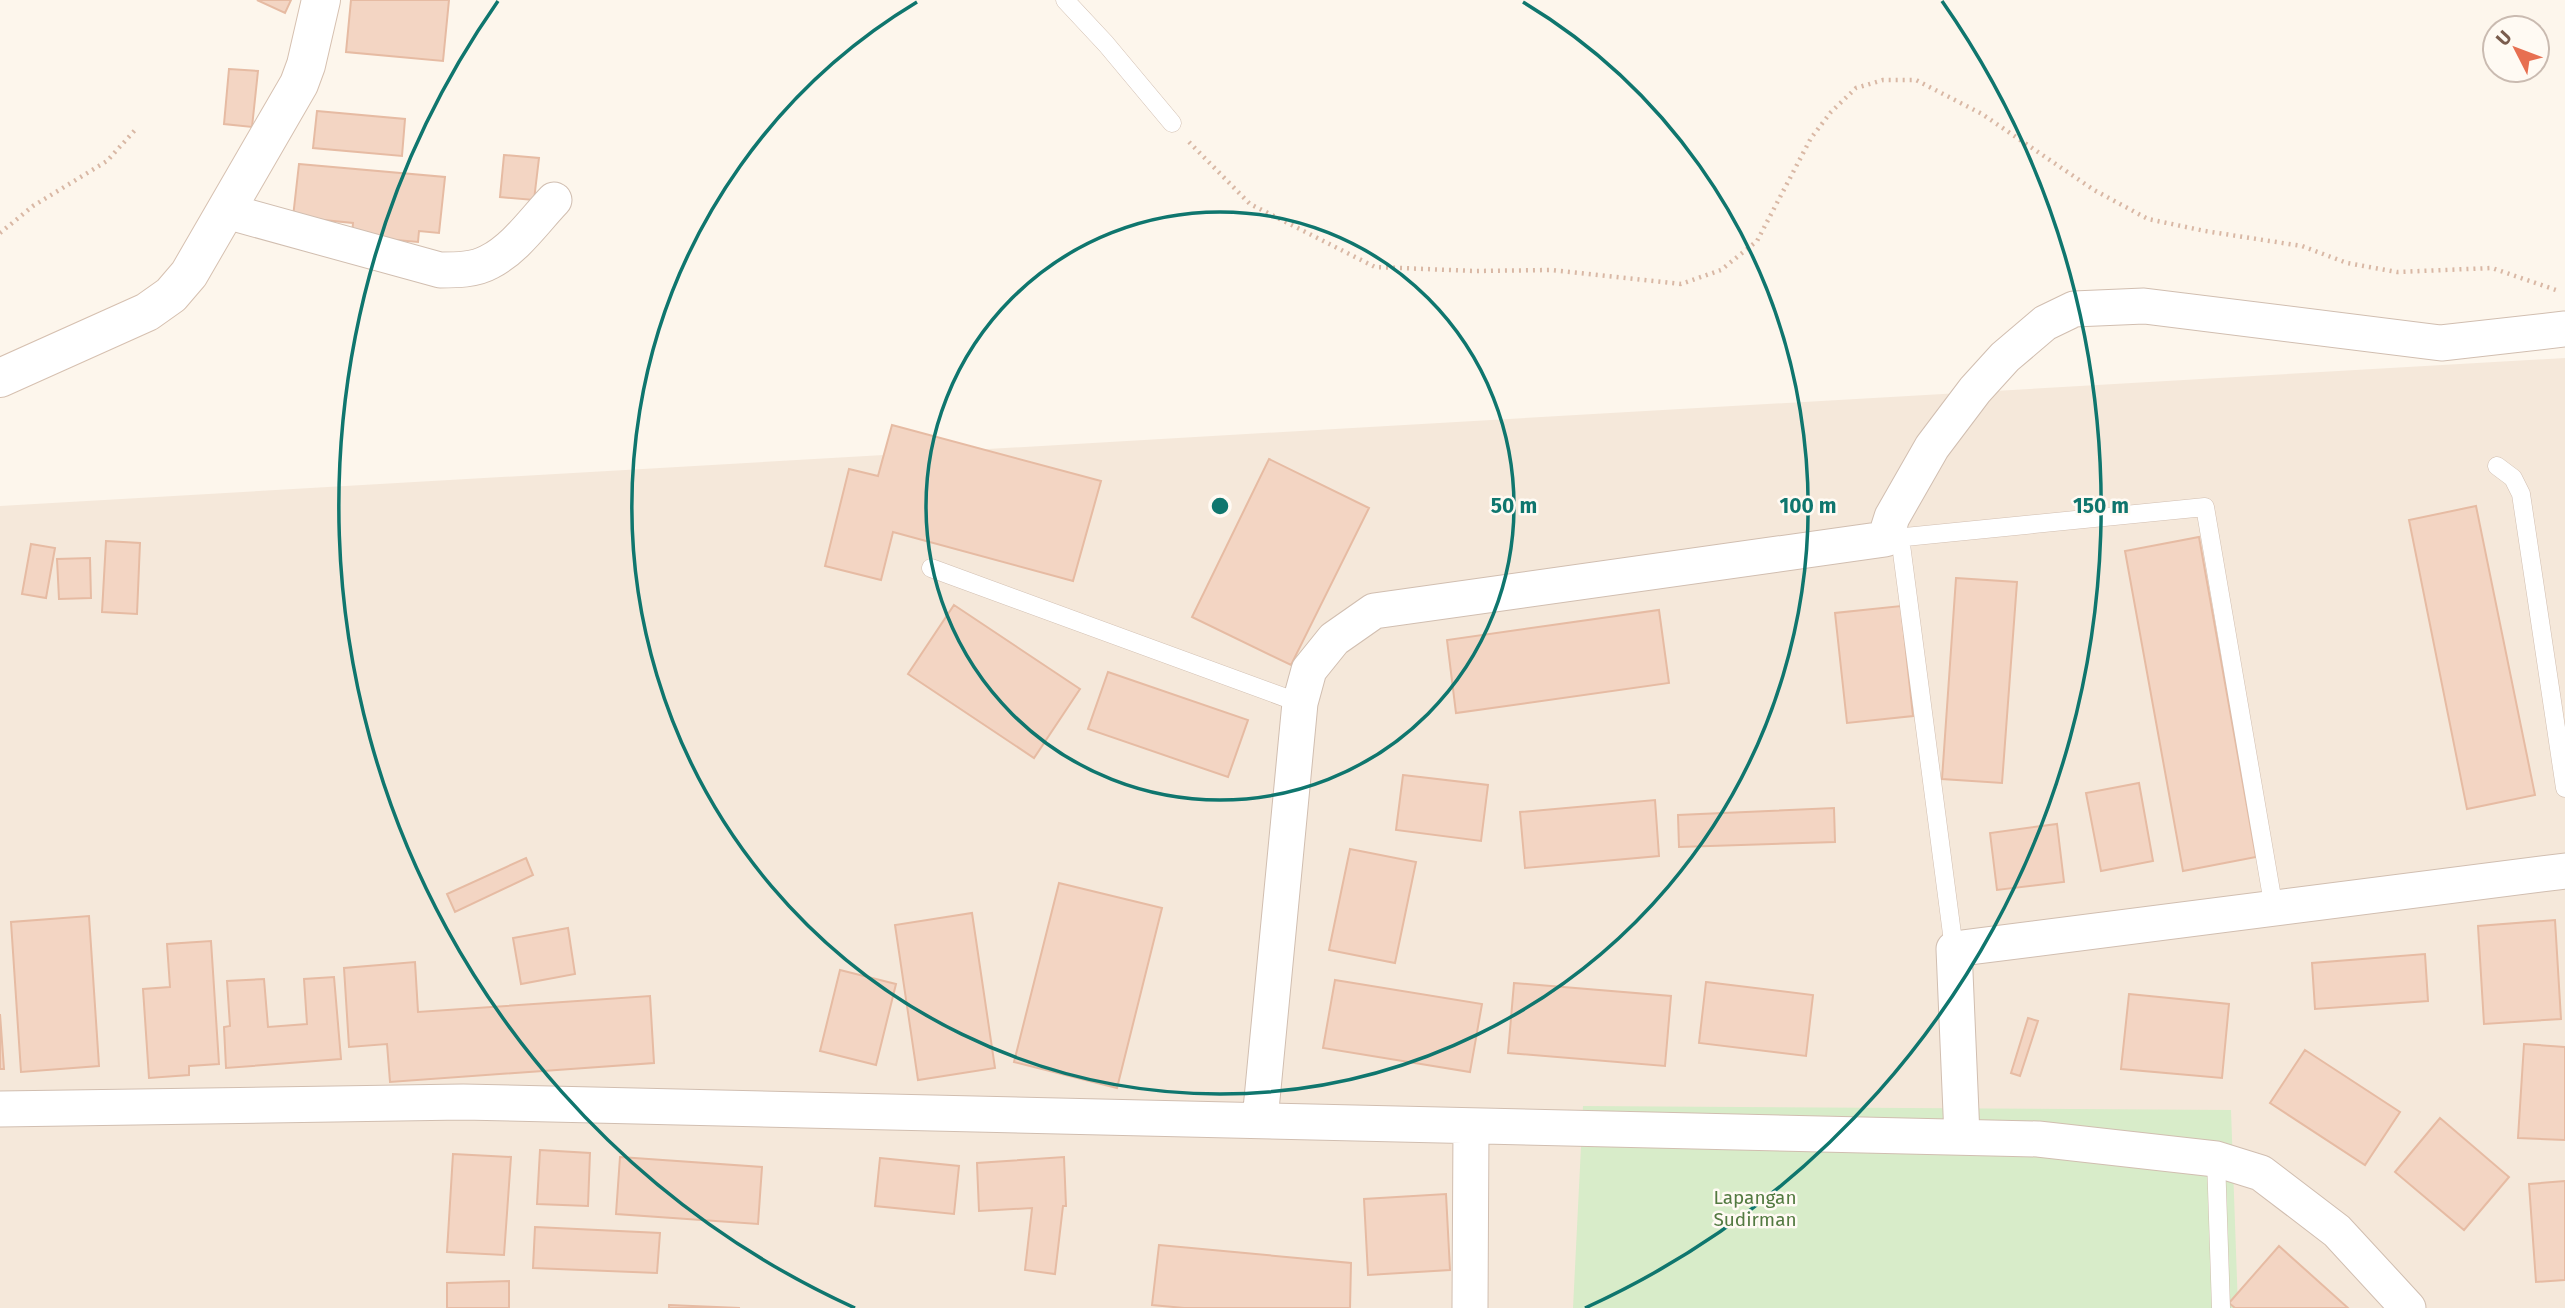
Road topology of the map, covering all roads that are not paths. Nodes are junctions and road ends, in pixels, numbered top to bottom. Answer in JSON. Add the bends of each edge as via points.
{"nodes":[{"id":1,"x":321,"y":0,"type":"edge"},
{"id":2,"x":1065,"y":0,"type":"edge"},
{"id":3,"x":1172,"y":123,"type":"road end"},
{"id":4,"x":554,"y":200,"type":"dead end"},
{"id":5,"x":226,"y":211,"type":"junction"},
{"id":6,"x":2565,"y":328,"type":"edge"},
{"id":7,"x":0,"y":378,"type":"edge"},
{"id":8,"x":2497,"y":466,"type":"dead end"},
{"id":9,"x":1893,"y":538,"type":"junction"},
{"id":10,"x":931,"y":568,"type":"dead end"},
{"id":11,"x":1300,"y":703,"type":"junction"},
{"id":12,"x":2565,"y":788,"type":"edge"},
{"id":13,"x":2565,"y":871,"type":"edge"},
{"id":14,"x":2274,"y":909,"type":"junction"},
{"id":15,"x":1954,"y":949,"type":"junction"},
{"id":16,"x":0,"y":1109,"type":"edge"},
{"id":17,"x":1260,"y":1120,"type":"junction"},
{"id":18,"x":1471,"y":1126,"type":"junction"},
{"id":19,"x":1962,"y":1136,"type":"junction"},
{"id":20,"x":2216,"y":1159,"type":"junction"},
{"id":21,"x":1470,"y":1308,"type":"edge"},
{"id":22,"x":2221,"y":1308,"type":"edge"},
{"id":23,"x":2408,"y":1308,"type":"edge"}],
"edges":[{"from":1,"to":5,"type":"street","via":[[299,84]]},
{"from":2,"to":3,"type":"lane"},
{"from":4,"to":5,"type":"street","via":[[511,246],[488,263],[461,270],[440,270]]},
{"from":5,"to":7,"type":"street","via":[[189,274],[148,312]]},
{"from":6,"to":9,"type":"street","via":[[2441,343],[2144,306],[2074,309],[2045,323],[1975,390],[1932,447],[1892,517]]},
{"from":8,"to":12,"type":"lane","via":[[2513,478],[2521,494]]},
{"from":9,"to":11,"type":"street","via":[[1374,611],[1334,639],[1309,670]]},
{"from":9,"to":14,"type":"lane","via":[[2205,507]]},
{"from":9,"to":15,"type":"lane"},
{"from":10,"to":11,"type":"lane"},
{"from":11,"to":17,"type":"street"},
{"from":13,"to":14,"type":"street"},
{"from":14,"to":15,"type":"street"},
{"from":15,"to":19,"type":"street"},
{"from":16,"to":17,"type":"street","via":[[463,1102]]},
{"from":17,"to":18,"type":"street"},
{"from":18,"to":19,"type":"street"},
{"from":18,"to":21,"type":"street"},
{"from":19,"to":20,"type":"street","via":[[2038,1139]]},
{"from":20,"to":22,"type":"lane"},
{"from":20,"to":23,"type":"street","via":[[2261,1173],[2337,1231]]}]}
